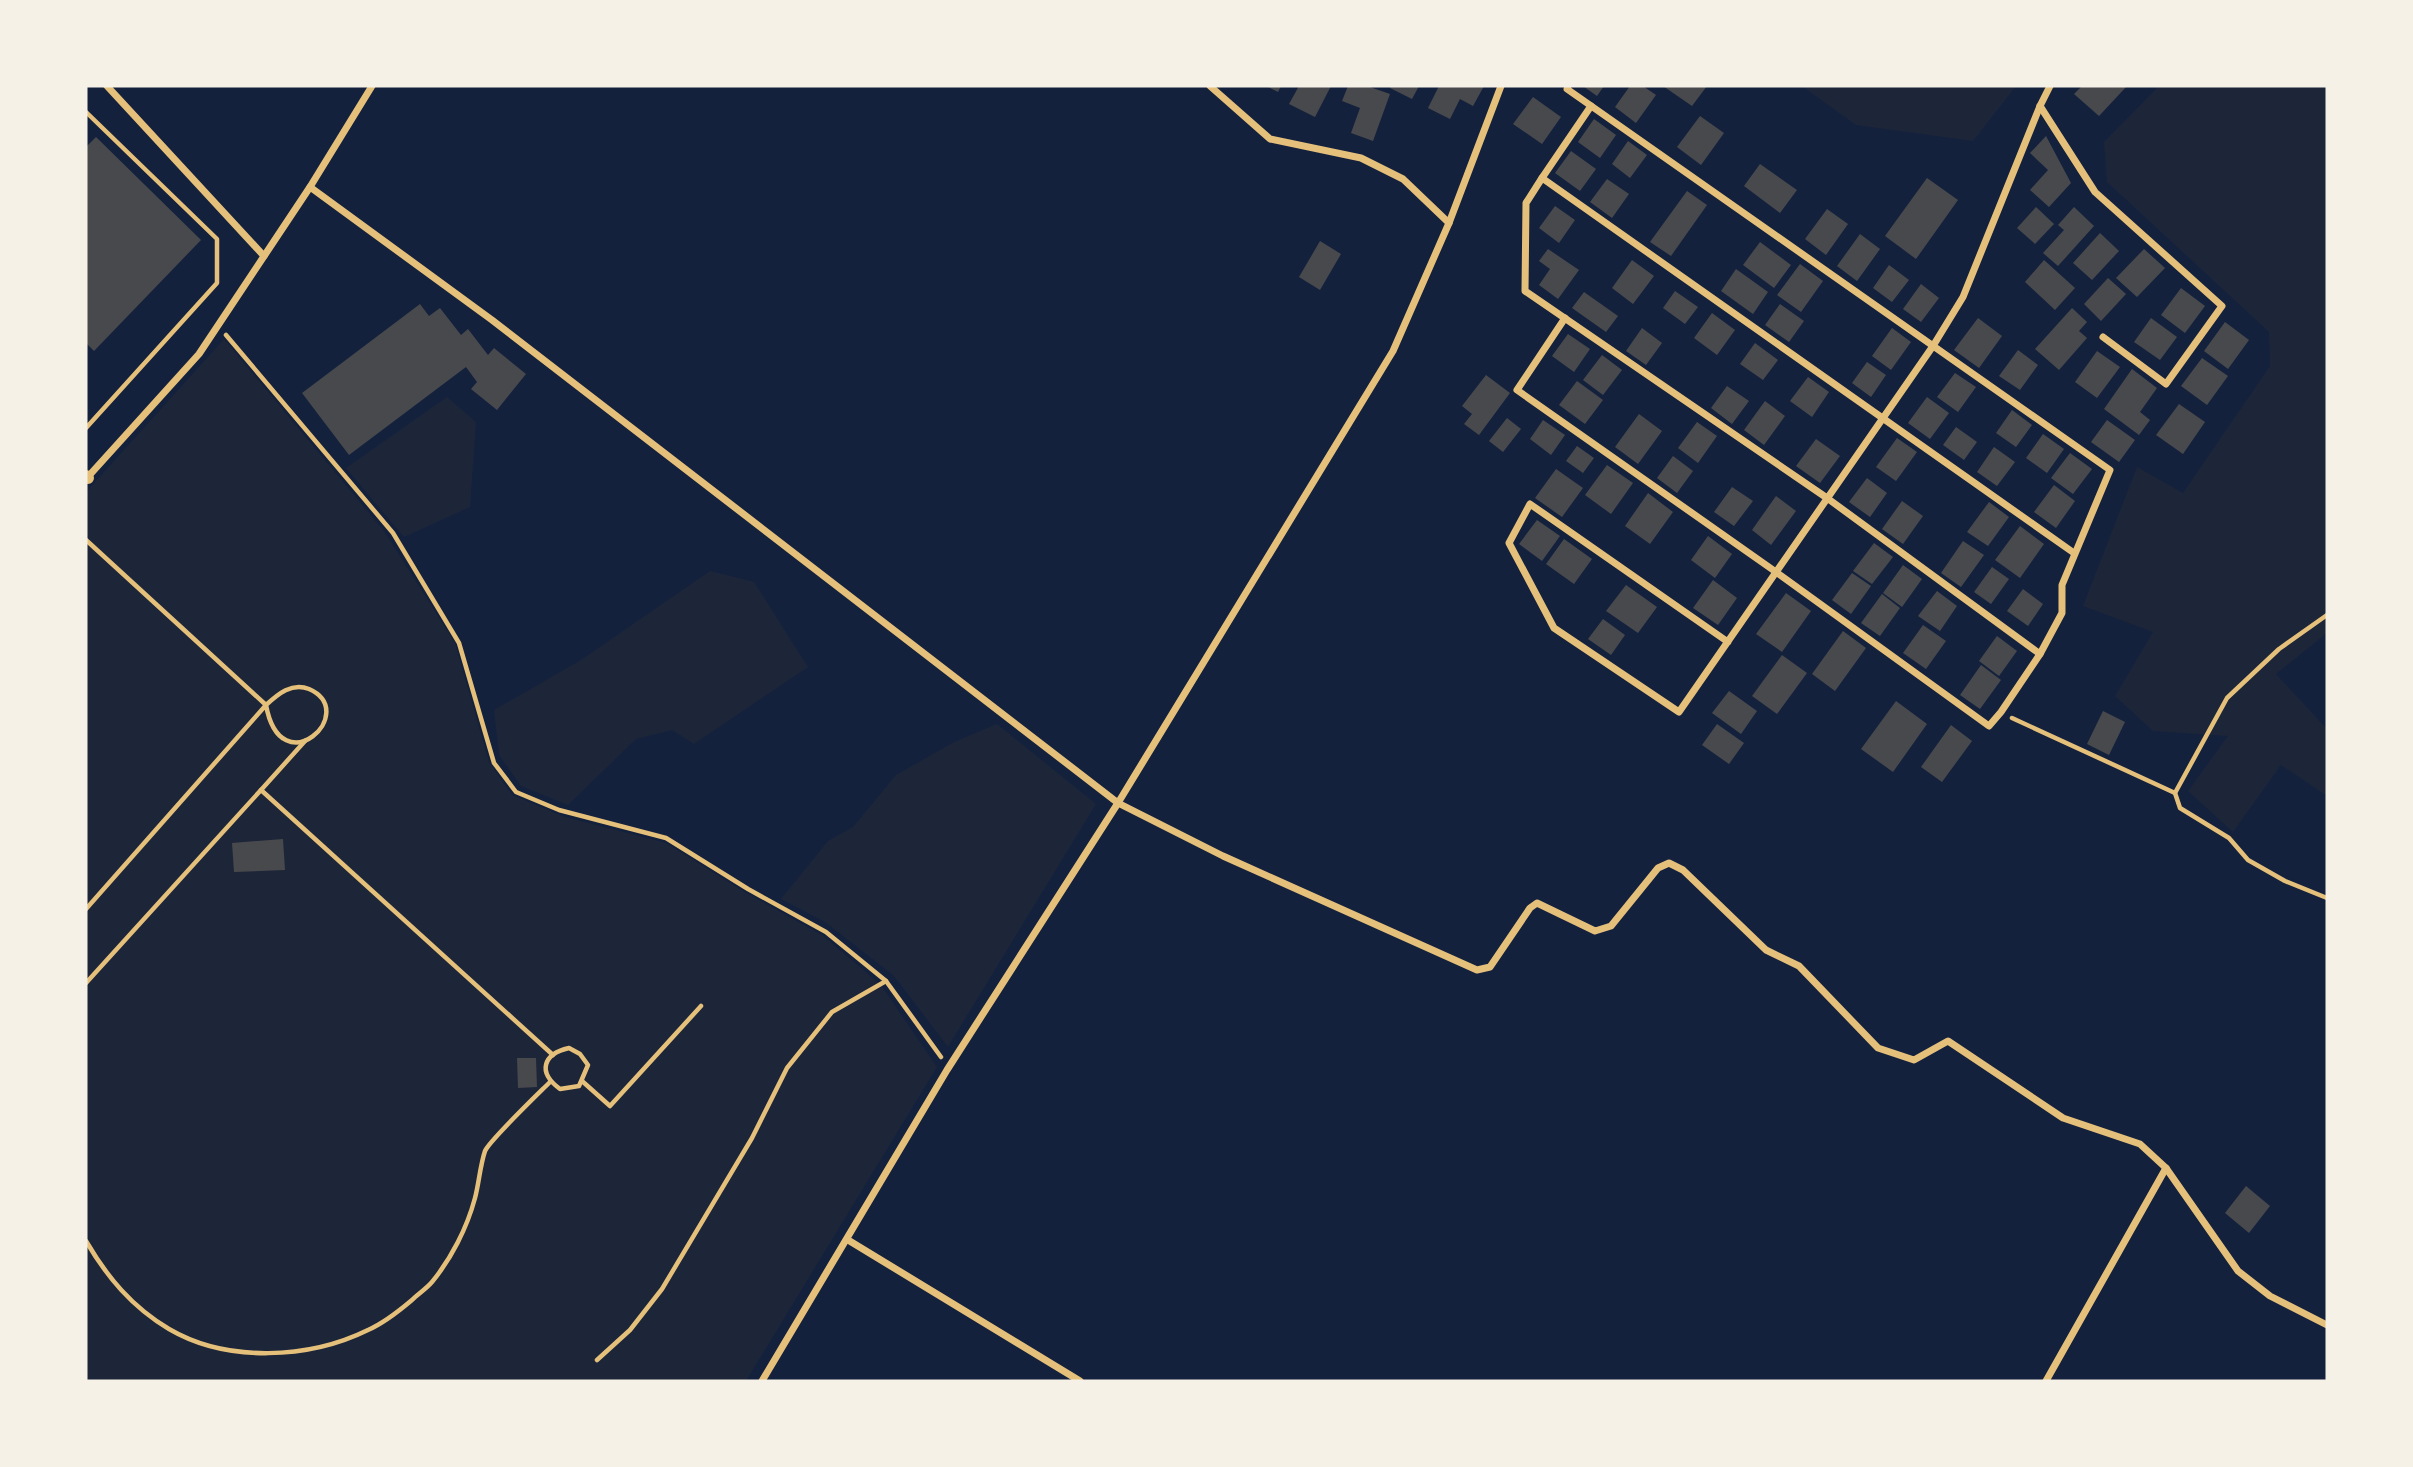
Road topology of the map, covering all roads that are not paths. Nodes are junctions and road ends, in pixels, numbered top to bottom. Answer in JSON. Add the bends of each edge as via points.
{"nodes":[{"id":1,"x":107,"y":86,"type":"edge"},
{"id":2,"x":372,"y":86,"type":"edge"},
{"id":3,"x":1210,"y":86,"type":"edge"},
{"id":4,"x":1501,"y":86,"type":"edge"},
{"id":5,"x":1568,"y":86,"type":"edge"},
{"id":6,"x":2050,"y":86,"type":"edge"},
{"id":7,"x":1591,"y":106,"type":"junction"},
{"id":8,"x":2040,"y":106,"type":"junction"},
{"id":9,"x":86,"y":112,"type":"edge"},
{"id":10,"x":1542,"y":178,"type":"junction"},
{"id":11,"x":310,"y":187,"type":"junction"},
{"id":12,"x":1449,"y":223,"type":"junction"},
{"id":13,"x":264,"y":256,"type":"junction"},
{"id":14,"x":1565,"y":318,"type":"junction"},
{"id":15,"x":2103,"y":337,"type":"dead end"},
{"id":16,"x":1933,"y":346,"type":"junction"},
{"id":17,"x":1884,"y":417,"type":"junction"},
{"id":18,"x":86,"y":428,"type":"edge"},
{"id":19,"x":86,"y":478,"type":"edge"},
{"id":20,"x":1827,"y":498,"type":"junction"},
{"id":21,"x":2074,"y":553,"type":"junction"},
{"id":22,"x":1776,"y":572,"type":"junction"},
{"id":23,"x":1728,"y":642,"type":"junction"},
{"id":24,"x":2040,"y":654,"type":"junction"},
{"id":25,"x":1118,"y":803,"type":"junction"},
{"id":26,"x":2166,"y":1168,"type":"junction"},
{"id":27,"x":848,"y":1240,"type":"junction"},
{"id":28,"x":2327,"y":1325,"type":"edge"},
{"id":29,"x":762,"y":1381,"type":"edge"},
{"id":30,"x":1080,"y":1381,"type":"edge"},
{"id":31,"x":2046,"y":1381,"type":"edge"}],
"edges":[{"from":1,"to":13,"type":"street"},
{"from":2,"to":11,"type":"street"},
{"from":3,"to":12,"type":"street","via":[[1270,139],[1361,158],[1403,180]]},
{"from":4,"to":12,"type":"street"},
{"from":5,"to":7,"type":"street"},
{"from":6,"to":8,"type":"street"},
{"from":7,"to":10,"type":"street"},
{"from":7,"to":16,"type":"street"},
{"from":8,"to":15,"type":"street","via":[[2095,192],[2222,306],[2166,384]]},
{"from":8,"to":16,"type":"street","via":[[1964,298]]},
{"from":9,"to":18,"type":"lane","via":[[217,239],[217,283]]},
{"from":10,"to":14,"type":"street","via":[[1526,203],[1525,291]]},
{"from":10,"to":17,"type":"street"},
{"from":11,"to":13,"type":"street"},
{"from":11,"to":25,"type":"street","via":[[503,328]]},
{"from":12,"to":25,"type":"street","via":[[1393,351]]},
{"from":13,"to":19,"type":"street","via":[[200,354]]},
{"from":14,"to":20,"type":"street"},
{"from":14,"to":22,"type":"street","via":[[1517,390]]},
{"from":16,"to":17,"type":"street"},
{"from":16,"to":21,"type":"street","via":[[2110,470]]},
{"from":17,"to":20,"type":"street"},
{"from":17,"to":21,"type":"street"},
{"from":20,"to":22,"type":"street"},
{"from":20,"to":24,"type":"street"},
{"from":21,"to":24,"type":"street","via":[[2062,585],[2062,613]]},
{"from":22,"to":23,"type":"street"},
{"from":22,"to":24,"type":"street","via":[[1989,726]]},
{"from":23,"to":23,"type":"street","via":[[1679,712],[1554,628],[1509,544],[1530,504]]},
{"from":25,"to":26,"type":"street","via":[[1477,971],[1490,967],[1537,903],[1595,931],[1611,926],[1658,868],[1669,863],[1683,870],[1766,950],[1799,966],[1878,1048],[1914,1060],[1948,1041],[2063,1118],[2140,1144]]},
{"from":25,"to":27,"type":"street","via":[[947,1070]]},
{"from":26,"to":28,"type":"street","via":[[2238,1271],[2270,1296]]},
{"from":26,"to":31,"type":"street"},
{"from":27,"to":29,"type":"street"},
{"from":27,"to":30,"type":"street"}]}
